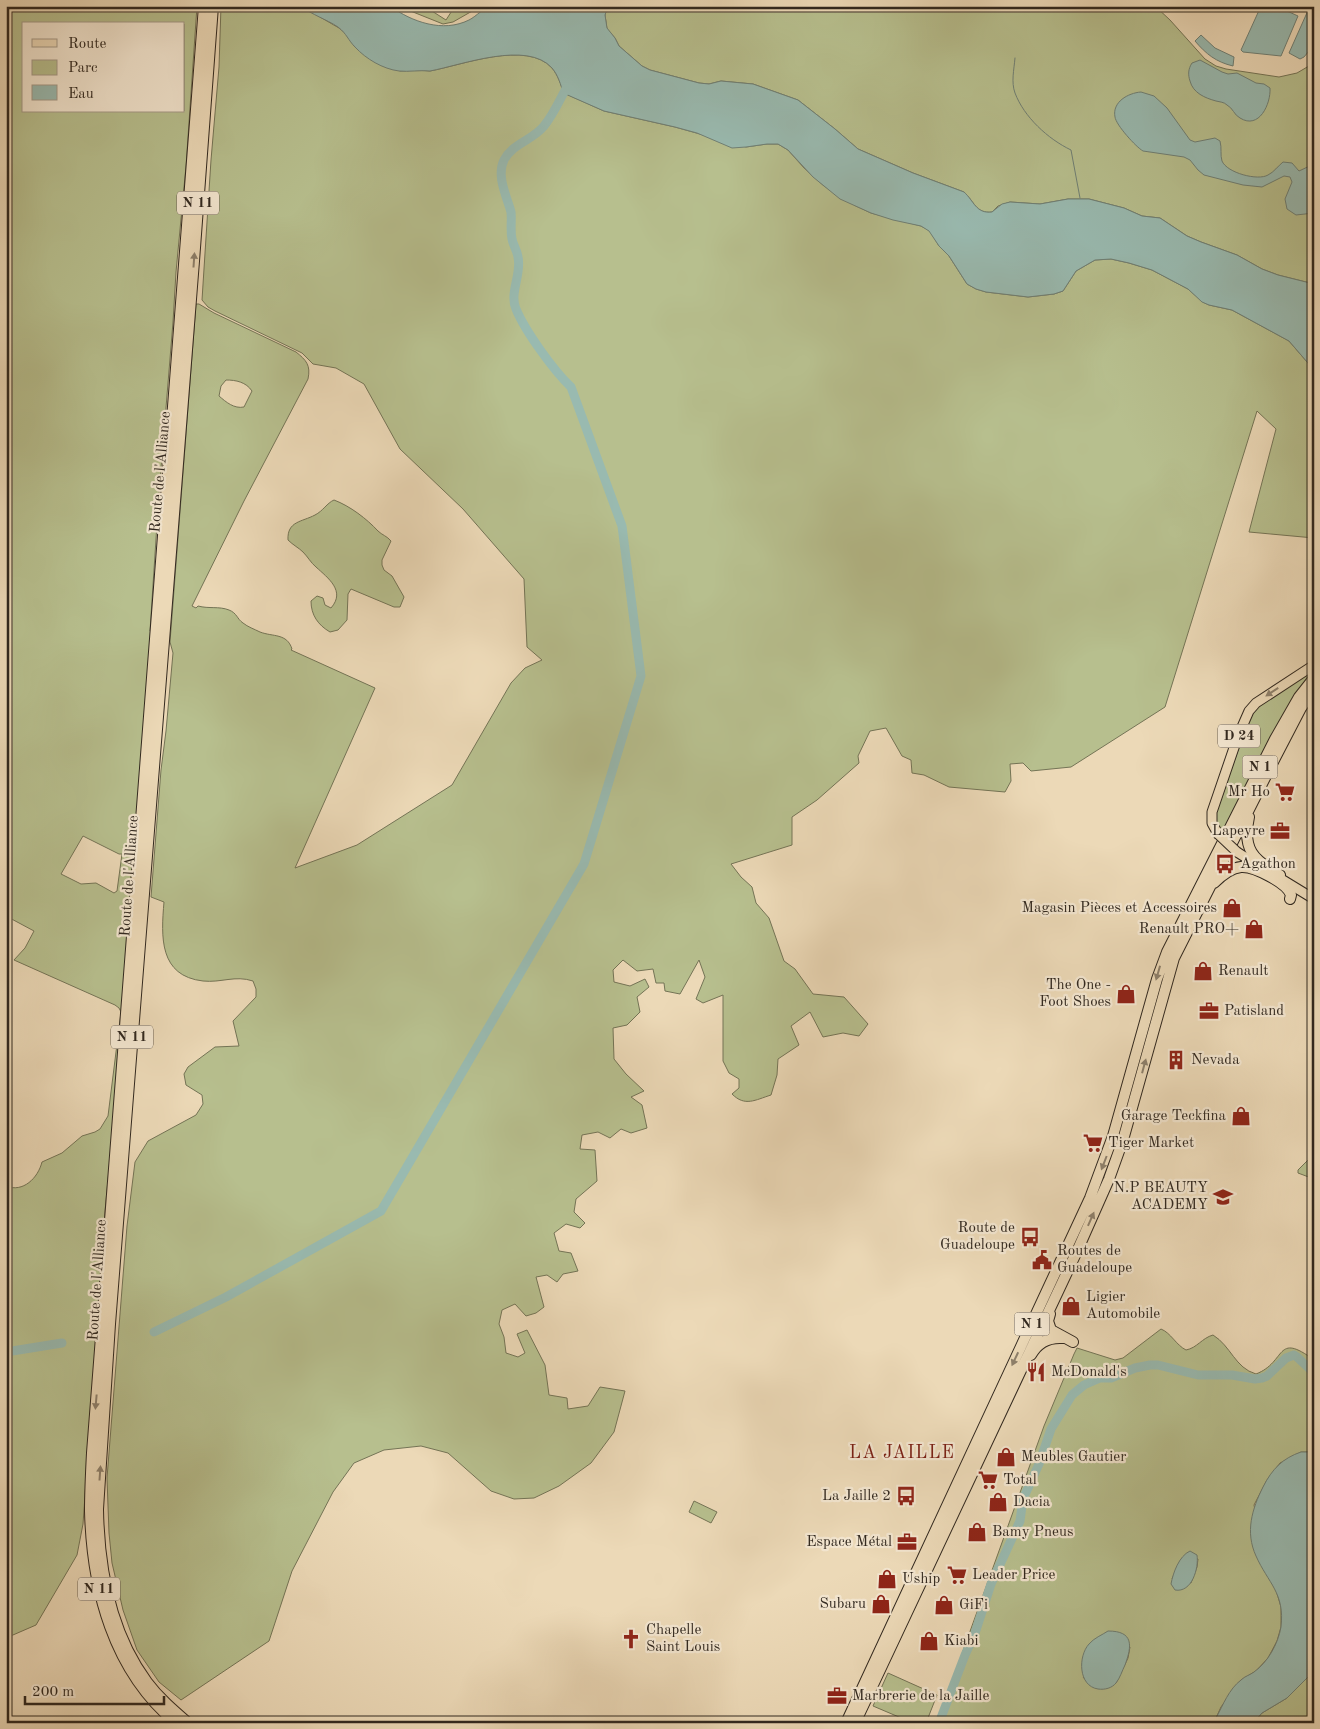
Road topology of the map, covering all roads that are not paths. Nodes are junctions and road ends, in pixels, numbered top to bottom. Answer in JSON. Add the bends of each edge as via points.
{"nodes":[{"id":1,"x":204,"y":6,"type":"edge"},
{"id":2,"x":212,"y":6,"type":"edge"},
{"id":3,"x":203,"y":81,"type":"junction"},
{"id":4,"x":1314,"y":665,"type":"edge"},
{"id":5,"x":1314,"y":678,"type":"edge"},
{"id":6,"x":1314,"y":689,"type":"edge"},
{"id":7,"x":1275,"y":758,"type":"junction"},
{"id":8,"x":1280,"y":875,"type":"dead end"},
{"id":9,"x":1210,"y":887,"type":"junction"},
{"id":10,"x":1290,"y":899,"type":"dead end"},
{"id":11,"x":1314,"y":899,"type":"edge"},
{"id":12,"x":1078,"y":1248,"type":"junction"},
{"id":13,"x":1008,"y":1397,"type":"junction"},
{"id":14,"x":996,"y":1412,"type":"junction"},
{"id":15,"x":958,"y":1467,"type":"dead end"},
{"id":16,"x":982,"y":1467,"type":"dead end"},
{"id":17,"x":945,"y":1494,"type":"dead end"},
{"id":18,"x":966,"y":1505,"type":"dead end"},
{"id":19,"x":934,"y":1533,"type":"junction"},
{"id":20,"x":928,"y":1565,"type":"junction"},
{"id":21,"x":160,"y":1708,"type":"junction"},
{"id":22,"x":170,"y":1723,"type":"edge"},
{"id":23,"x":176,"y":1723,"type":"edge"},
{"id":24,"x":188,"y":1723,"type":"edge"},
{"id":25,"x":846,"y":1723,"type":"edge"},
{"id":26,"x":855,"y":1723,"type":"edge"}],
"edges":[{"from":1,"to":3,"type":"highway","name":"Route de l'Alliance","number":"N 11"},
{"from":2,"to":3,"type":"highway","name":"Route de l'Alliance","number":"N 11"},
{"from":3,"to":21,"type":"highway","name":"Route de l'Alliance","number":"N 11","one_way":true,"via":[[93,1434],[90,1510],[94,1562],[106,1614],[128,1667]]},
{"from":24,"to":3,"type":"highway","name":"Route de l'Alliance","number":"N 11","one_way":true,"via":[[156,1694],[126,1648],[105,1583],[98,1509]]},
{"from":4,"to":11,"type":"main road","number":"D 24","one_way":true,"bridge":true,"via":[[1256,703],[1249,712],[1212,812],[1212,823],[1218,834],[1237,852]]},
{"from":5,"to":14,"type":"highway","number":"N 1","one_way":true,"via":[[1275,739],[1164,958],[1106,1158]]},
{"from":6,"to":7,"type":"highway","number":"N 1"},
{"from":7,"to":8,"type":"highway","via":[[1246,831],[1249,851]]},
{"from":7,"to":9,"type":"highway","number":"N 1"},
{"from":9,"to":10,"type":"highway","via":[[1227,872],[1249,868],[1288,888]]},
{"from":12,"to":9,"type":"highway","number":"N 1","one_way":true,"via":[[1123,1140],[1174,958]]},
{"from":12,"to":13,"type":"highway","number":"N 1"},
{"from":12,"to":13,"type":"highway","via":[[1049,1317],[1051,1330],[1068,1340],[1048,1340],[1038,1346]]},
{"from":13,"to":14,"type":"highway","number":"N 1"},
{"from":14,"to":15,"type":"highway"},
{"from":14,"to":16,"type":"highway"},
{"from":14,"to":19,"type":"highway","number":"N 1"},
{"from":14,"to":20,"type":"highway","number":"N 1"},
{"from":17,"to":19,"type":"highway"},
{"from":18,"to":20,"type":"highway"},
{"from":19,"to":25,"type":"highway","number":"N 1"},
{"from":20,"to":26,"type":"highway","number":"N 1"},
{"from":21,"to":22,"type":"highway"},
{"from":21,"to":23,"type":"highway","name":"Route de l'Alliance","number":"N 11"}]}
